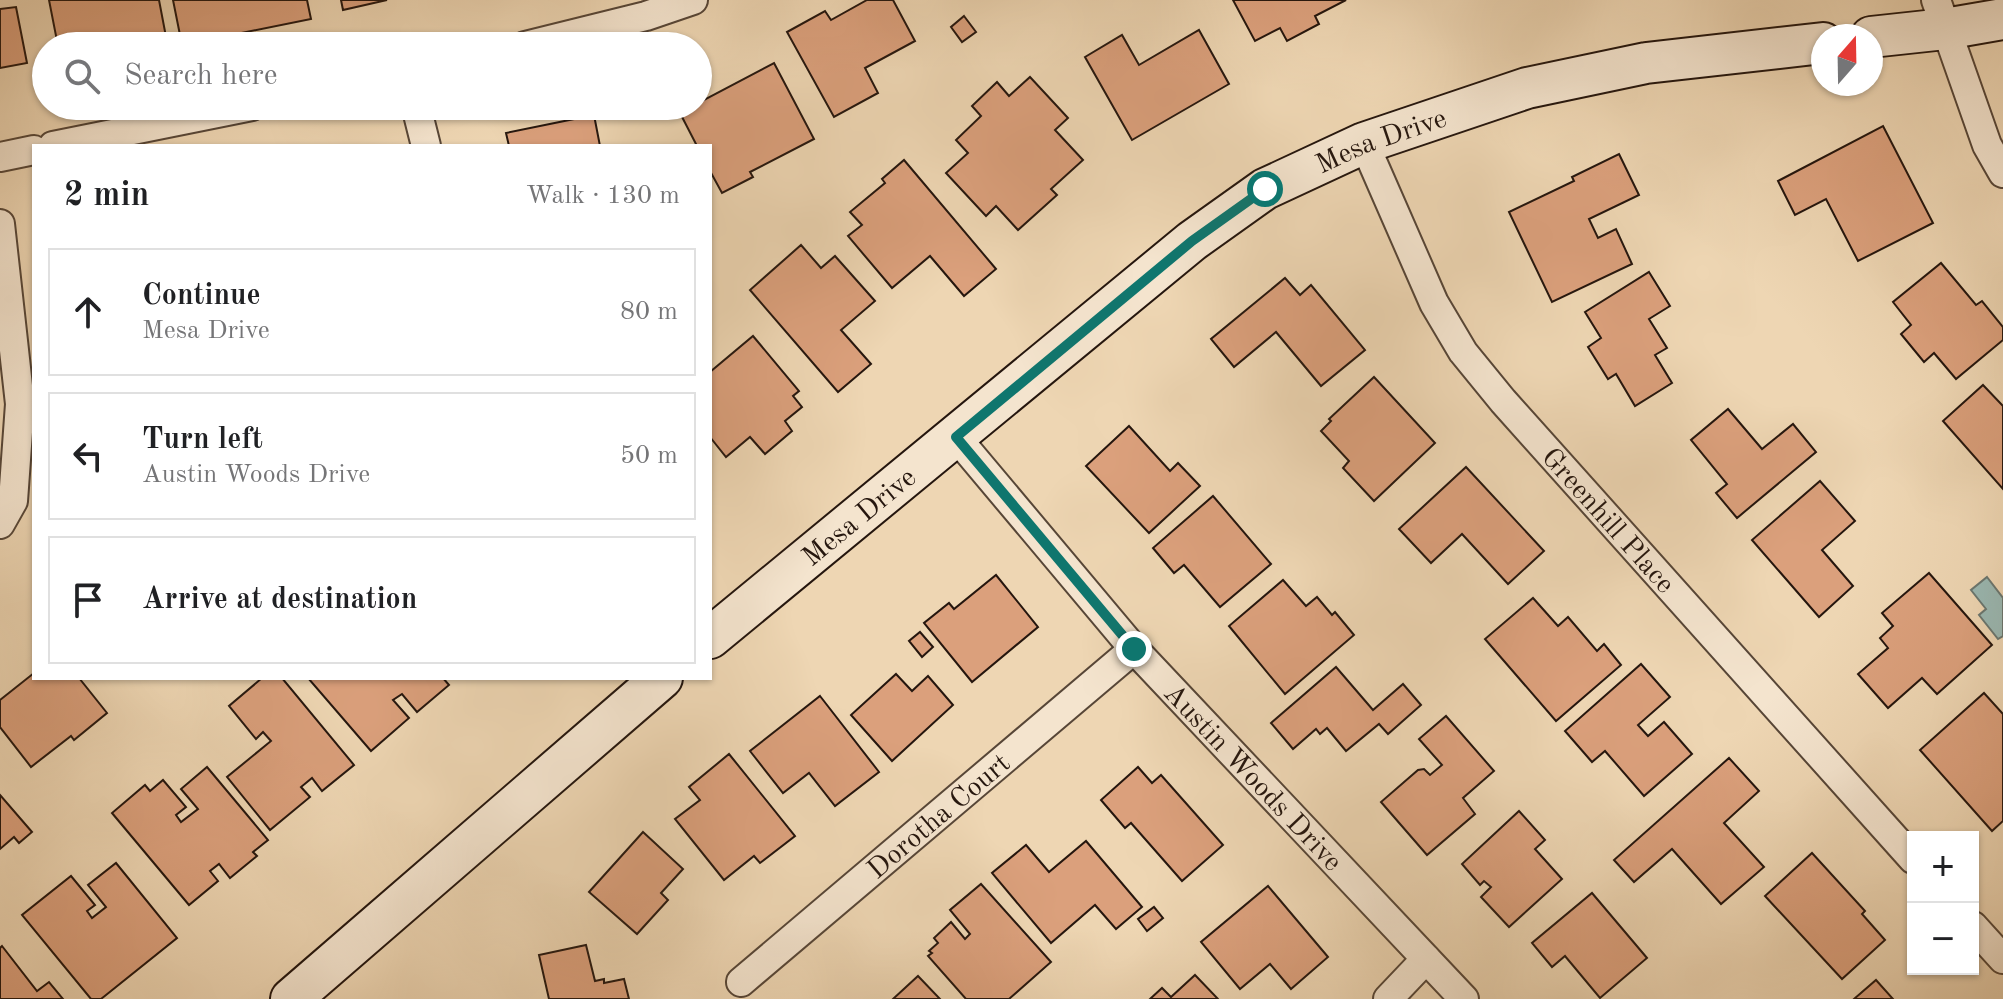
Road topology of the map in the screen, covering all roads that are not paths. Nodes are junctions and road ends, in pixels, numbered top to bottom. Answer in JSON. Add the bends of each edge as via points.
{"nodes":[{"id":1,"x":693,"y":0,"type":"edge"},
{"id":2,"x":1940,"y":14,"type":"edge"},
{"id":3,"x":2003,"y":19,"type":"edge"},
{"id":4,"x":581,"y":32,"type":"edge"},
{"id":5,"x":1883,"y":33,"type":"edge"},
{"id":6,"x":1811,"y":44,"type":"edge"},
{"id":7,"x":182,"y":120,"type":"edge"},
{"id":8,"x":420,"y":120,"type":"edge"},
{"id":9,"x":1364,"y":143,"type":"junction"},
{"id":10,"x":63,"y":144,"type":"edge"},
{"id":11,"x":426,"y":144,"type":"edge"},
{"id":12,"x":32,"y":150,"type":"edge"},
{"id":13,"x":0,"y":157,"type":"edge"},
{"id":14,"x":2003,"y":173,"type":"edge"},
{"id":15,"x":0,"y":224,"type":"edge"},
{"id":16,"x":956,"y":437,"type":"junction"},
{"id":17,"x":0,"y":524,"type":"edge"},
{"id":18,"x":712,"y":636,"type":"edge"},
{"id":19,"x":1134,"y":649,"type":"junction"},
{"id":20,"x":660,"y":680,"type":"edge"},
{"id":21,"x":1907,"y":852,"type":"edge"},
{"id":22,"x":1979,"y":933,"type":"edge"},
{"id":23,"x":1426,"y":959,"type":"junction"},
{"id":24,"x":2003,"y":959,"type":"edge"},
{"id":25,"x":741,"y":982,"type":"dead end"},
{"id":26,"x":291,"y":999,"type":"edge"},
{"id":27,"x":1388,"y":999,"type":"edge"},
{"id":28,"x":1464,"y":999,"type":"edge"}],
"edges":[{"from":1,"to":4,"type":"street"},
{"from":2,"to":3,"type":"street"},
{"from":2,"to":5,"type":"street"},
{"from":2,"to":14,"type":"street","via":[[1987,145]]},
{"from":6,"to":9,"type":"street","name":"Mesa Drive","via":[[1646,63],[1527,88]]},
{"from":7,"to":10,"type":"street"},
{"from":8,"to":11,"type":"street"},
{"from":9,"to":16,"type":"street","name":"Mesa Drive","via":[[1265,189],[1192,241]]},
{"from":9,"to":21,"type":"street","name":"Greenhill Place","via":[[1434,303],[1463,352]]},
{"from":12,"to":13,"type":"street"},
{"from":15,"to":17,"type":"street","via":[[20,404],[13,501]]},
{"from":16,"to":18,"type":"street","name":"Mesa Drive"},
{"from":16,"to":19,"type":"street","name":"Austin Woods Drive"},
{"from":19,"to":23,"type":"street","name":"Austin Woods Drive"},
{"from":19,"to":25,"type":"street","name":"Dorotha Court"},
{"from":20,"to":26,"type":"street"},
{"from":22,"to":24,"type":"street"},
{"from":23,"to":27,"type":"street"},
{"from":23,"to":28,"type":"street","name":"Austin Woods Drive"}]}
